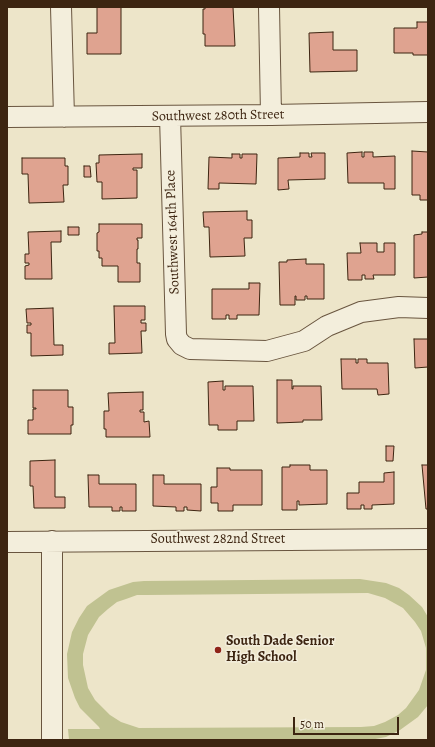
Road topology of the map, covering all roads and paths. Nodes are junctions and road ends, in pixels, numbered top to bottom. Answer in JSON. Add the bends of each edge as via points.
{"nodes":[{"id":1,"x":61,"y":7,"type":"edge"},
{"id":2,"x":269,"y":7,"type":"edge"},
{"id":3,"x":428,"y":112,"type":"edge"},
{"id":4,"x":270,"y":115,"type":"junction"},
{"id":5,"x":170,"y":116,"type":"junction"},
{"id":6,"x":7,"y":117,"type":"edge"},
{"id":7,"x":64,"y":117,"type":"junction"},
{"id":8,"x":428,"y":308,"type":"edge"},
{"id":9,"x":428,"y":539,"type":"edge"},
{"id":10,"x":7,"y":542,"type":"edge"},
{"id":11,"x":52,"y":542,"type":"junction"},
{"id":12,"x":52,"y":740,"type":"edge"}],
"edges":[{"from":1,"to":7,"type":"street"},
{"from":2,"to":4,"type":"street"},
{"from":3,"to":4,"type":"street","name":"Southwest 280th Street"},
{"from":4,"to":5,"type":"street","name":"Southwest 280th Street"},
{"from":5,"to":7,"type":"street","name":"Southwest 280th Street"},
{"from":5,"to":8,"type":"street","name":"Southwest 164th Place","via":[[176,334],[182,345],[197,350],[267,351],[304,341],[327,326],[361,312],[399,307]]},
{"from":6,"to":7,"type":"street","name":"Southwest 280th Street"},
{"from":9,"to":11,"type":"street","name":"Southwest 282nd Street"},
{"from":10,"to":11,"type":"street","name":"Southwest 282nd Street"},
{"from":11,"to":12,"type":"street"}]}
